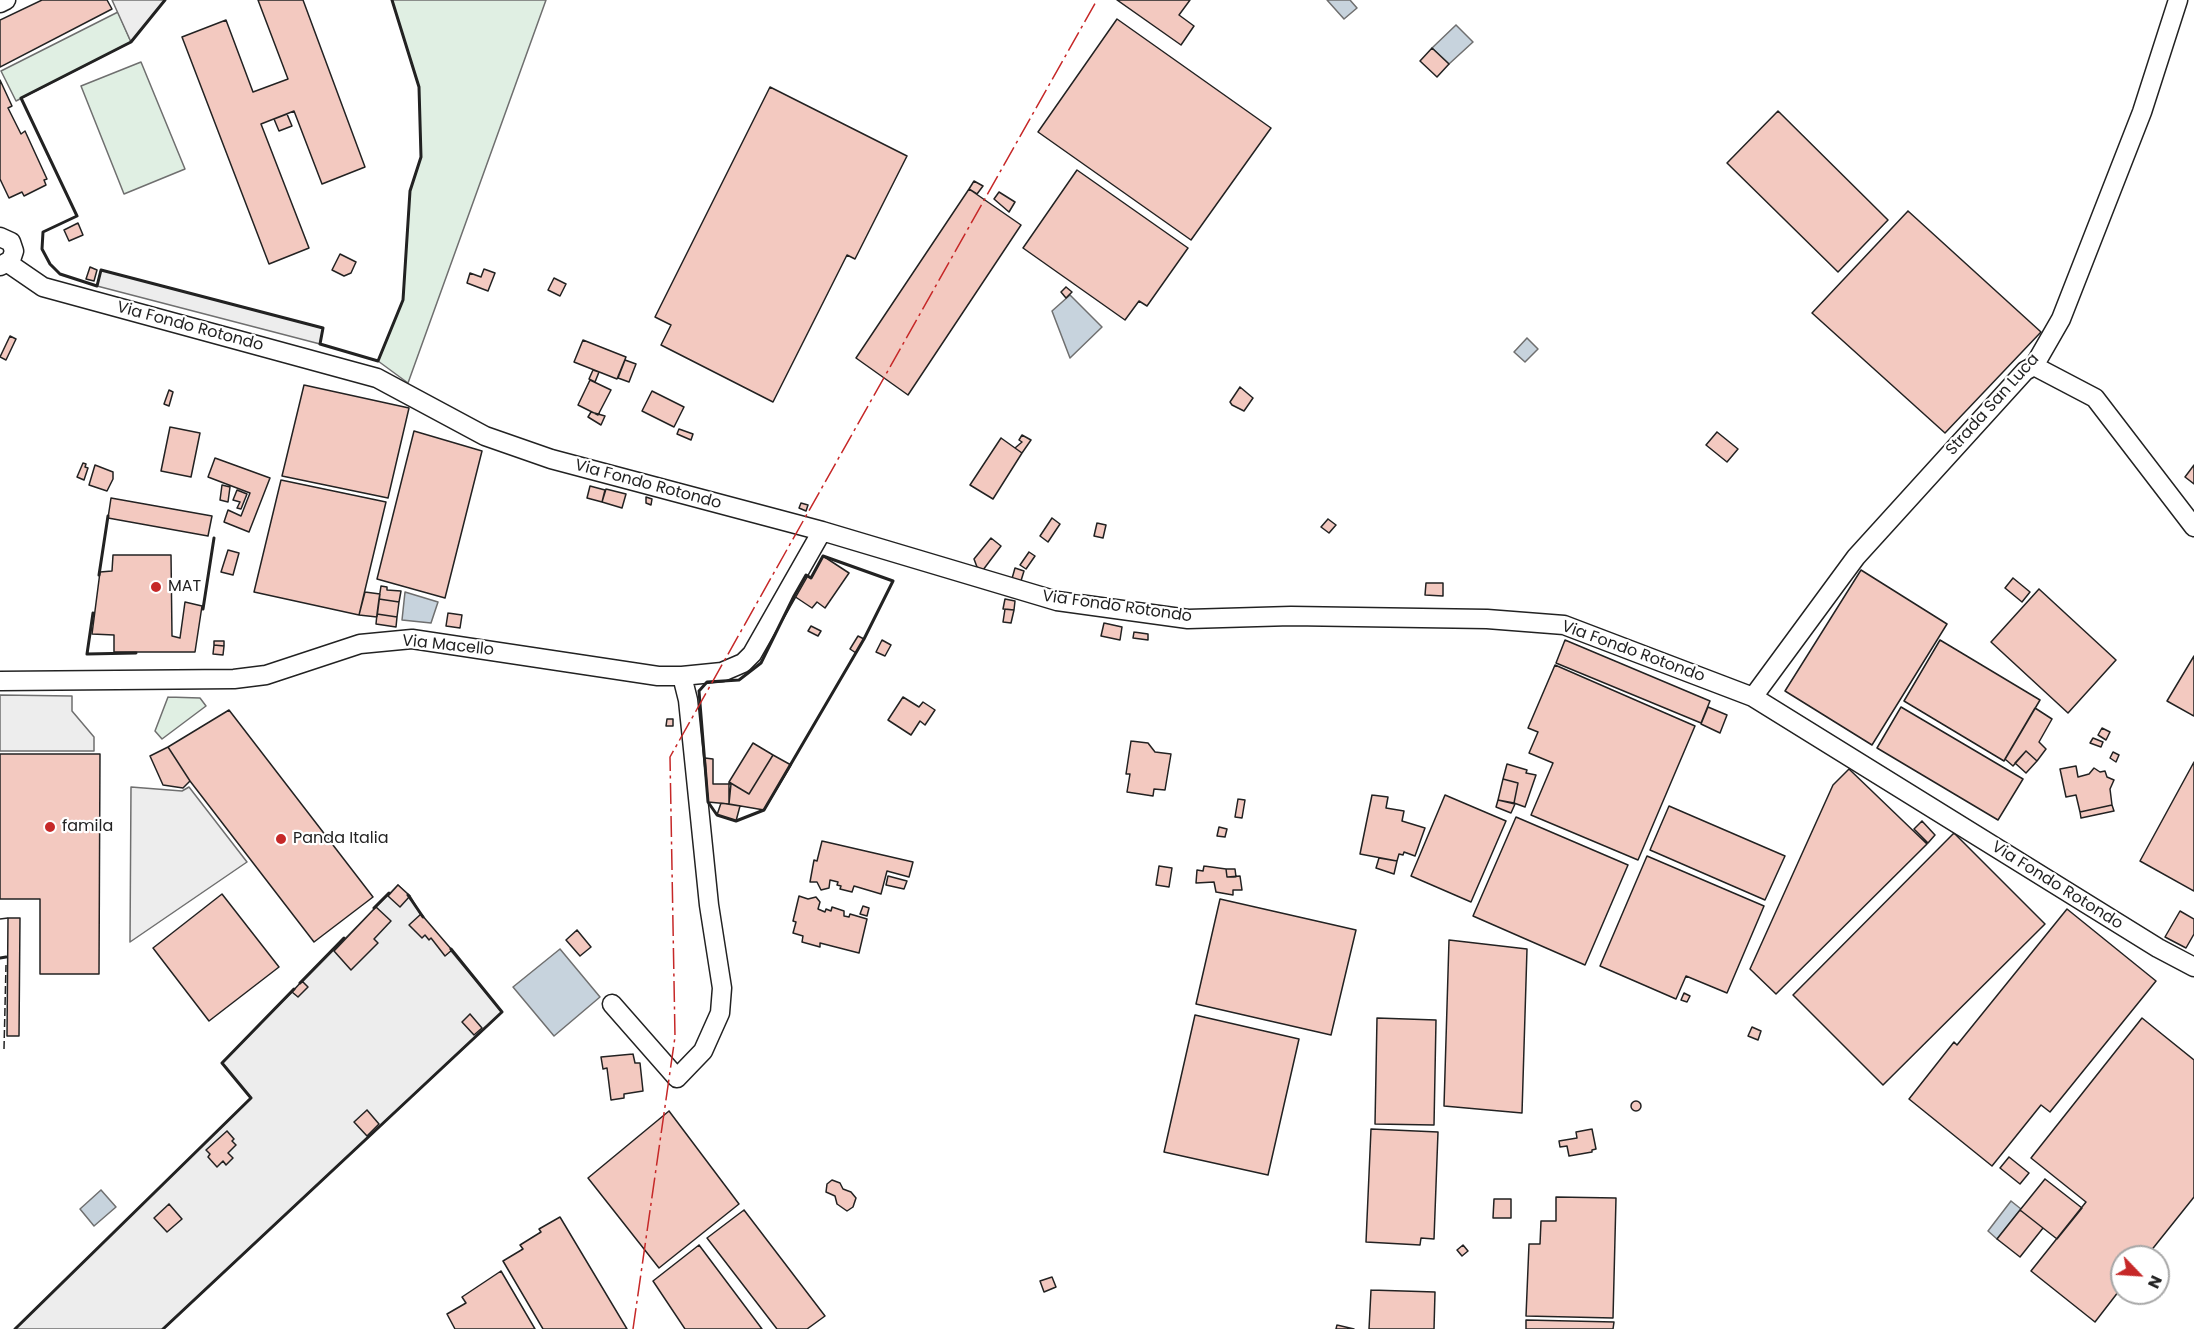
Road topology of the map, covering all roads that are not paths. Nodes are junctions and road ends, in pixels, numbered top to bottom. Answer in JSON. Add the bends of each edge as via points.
{"nodes":[{"id":1,"x":6,"y":0,"type":"edge"},
{"id":2,"x":2178,"y":0,"type":"edge"},
{"id":3,"x":0,"y":3,"type":"edge"},
{"id":4,"x":0,"y":237,"type":"edge"},
{"id":5,"x":4,"y":265,"type":"edge"},
{"id":6,"x":2034,"y":366,"type":"junction"},
{"id":7,"x":2194,"y":527,"type":"edge"},
{"id":8,"x":822,"y":531,"type":"junction"},
{"id":9,"x":682,"y":676,"type":"junction"},
{"id":10,"x":0,"y":681,"type":"edge"},
{"id":11,"x":1753,"y":697,"type":"junction"},
{"id":12,"x":2194,"y":967,"type":"edge"},
{"id":13,"x":612,"y":1004,"type":"dead end"}],
"edges":[{"from":1,"to":3,"type":"street"},
{"from":2,"to":6,"type":"street","name":"Strada San Luca","via":[[2142,112],[2066,308]]},
{"from":4,"to":5,"type":"street","via":[[13,246],[13,256]]},
{"from":5,"to":8,"type":"street","name":"Via Fondo Rotondo","via":[[43,287],[377,378],[485,436],[551,459]]},
{"from":6,"to":7,"type":"street","via":[[2095,398]]},
{"from":6,"to":11,"type":"street","name":"Strada San Luca","via":[[2025,370],[1856,557]]},
{"from":8,"to":9,"type":"street","name":"Via Macello","via":[[747,659],[722,672]]},
{"from":8,"to":11,"type":"street","name":"Via Fondo Rotondo","via":[[1057,601],[1188,619],[1326,616],[1487,619],[1564,625]]},
{"from":9,"to":10,"type":"street","name":"Via Macello","via":[[658,676],[412,639],[360,644],[266,675],[244,678]]},
{"from":9,"to":13,"type":"street","via":[[722,988],[720,1012],[703,1051],[677,1078]]},
{"from":11,"to":12,"type":"street","name":"Via Fondo Rotondo"}]}
